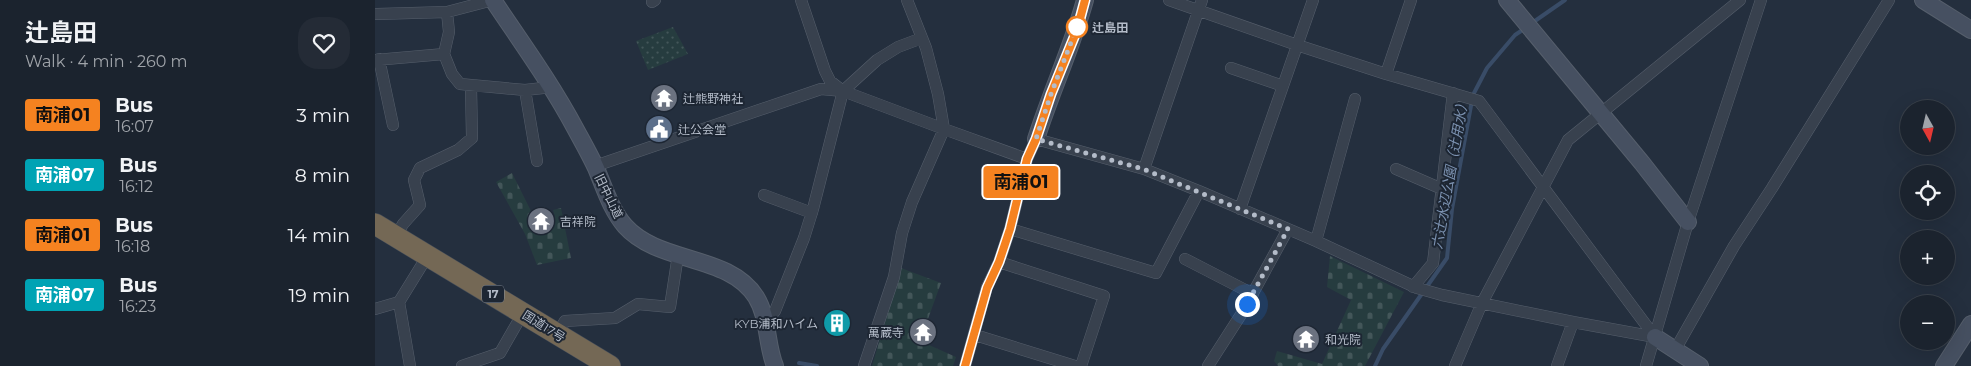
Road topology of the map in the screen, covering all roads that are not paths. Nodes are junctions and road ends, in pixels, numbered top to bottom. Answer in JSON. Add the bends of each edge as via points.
{"nodes":[{"id":1,"x":409,"y":0,"type":"edge"},
{"id":2,"x":493,"y":0,"type":"edge"},
{"id":3,"x":801,"y":0,"type":"edge"},
{"id":4,"x":907,"y":0,"type":"edge"},
{"id":5,"x":1085,"y":0,"type":"edge"},
{"id":6,"x":1169,"y":0,"type":"edge"},
{"id":7,"x":1313,"y":0,"type":"edge"},
{"id":8,"x":1411,"y":0,"type":"edge"},
{"id":9,"x":1507,"y":0,"type":"edge"},
{"id":10,"x":1740,"y":0,"type":"edge"},
{"id":11,"x":1761,"y":0,"type":"edge"},
{"id":12,"x":1889,"y":0,"type":"edge"},
{"id":13,"x":1923,"y":0,"type":"edge"},
{"id":14,"x":1200,"y":5,"type":"edge"},
{"id":15,"x":447,"y":12,"type":"junction"},
{"id":16,"x":410,"y":13,"type":"junction"},
{"id":17,"x":377,"y":14,"type":"dead end"},
{"id":18,"x":1971,"y":30,"type":"edge"},
{"id":19,"x":922,"y":38,"type":"junction"},
{"id":20,"x":1297,"y":45,"type":"junction"},
{"id":21,"x":443,"y":54,"type":"junction"},
{"id":22,"x":377,"y":59,"type":"edge"},
{"id":23,"x":1231,"y":68,"type":"dead end"},
{"id":24,"x":1386,"y":74,"type":"junction"},
{"id":25,"x":471,"y":86,"type":"junction"},
{"id":26,"x":1283,"y":86,"type":"junction"},
{"id":27,"x":551,"y":87,"type":"junction"},
{"id":28,"x":525,"y":90,"type":"junction"},
{"id":29,"x":843,"y":91,"type":"junction"},
{"id":30,"x":1453,"y":93,"type":"junction"},
{"id":31,"x":1355,"y":99,"type":"dead end"},
{"id":32,"x":1599,"y":114,"type":"junction"},
{"id":33,"x":393,"y":126,"type":"dead end"},
{"id":34,"x":944,"y":130,"type":"junction"},
{"id":35,"x":1036,"y":139,"type":"junction"},
{"id":36,"x":1027,"y":159,"type":"junction"},
{"id":37,"x":537,"y":161,"type":"dead end"},
{"id":38,"x":595,"y":166,"type":"junction"},
{"id":39,"x":1143,"y":169,"type":"junction"},
{"id":40,"x":1396,"y":169,"type":"dead end"},
{"id":41,"x":1544,"y":186,"type":"junction"},
{"id":42,"x":1442,"y":189,"type":"junction"},
{"id":43,"x":1199,"y":191,"type":"junction"},
{"id":44,"x":765,"y":195,"type":"dead end"},
{"id":45,"x":1240,"y":209,"type":"junction"},
{"id":46,"x":812,"y":213,"type":"junction"},
{"id":47,"x":1688,"y":222,"type":"junction"},
{"id":48,"x":375,"y":224,"type":"edge"},
{"id":49,"x":1010,"y":229,"type":"junction"},
{"id":50,"x":1288,"y":229,"type":"junction"},
{"id":51,"x":396,"y":236,"type":"junction"},
{"id":52,"x":1316,"y":241,"type":"junction"},
{"id":53,"x":429,"y":255,"type":"junction"},
{"id":54,"x":678,"y":255,"type":"junction"},
{"id":55,"x":1185,"y":259,"type":"dead end"},
{"id":56,"x":999,"y":262,"type":"junction"},
{"id":57,"x":1413,"y":287,"type":"junction"},
{"id":58,"x":1253,"y":294,"type":"junction"},
{"id":59,"x":399,"y":302,"type":"junction"},
{"id":60,"x":1483,"y":304,"type":"junction"},
{"id":61,"x":375,"y":309,"type":"edge"},
{"id":62,"x":523,"y":313,"type":"junction"},
{"id":63,"x":766,"y":322,"type":"junction"},
{"id":64,"x":1573,"y":322,"type":"junction"},
{"id":65,"x":1971,"y":324,"type":"edge"},
{"id":66,"x":557,"y":334,"type":"junction"},
{"id":67,"x":975,"y":335,"type":"junction"},
{"id":68,"x":1655,"y":337,"type":"junction"},
{"id":69,"x":1675,"y":350,"type":"junction"},
{"id":70,"x":410,"y":366,"type":"edge"},
{"id":71,"x":462,"y":366,"type":"edge"},
{"id":72,"x":610,"y":366,"type":"edge"},
{"id":73,"x":775,"y":366,"type":"edge"},
{"id":74,"x":864,"y":366,"type":"edge"},
{"id":75,"x":965,"y":366,"type":"edge"},
{"id":76,"x":1075,"y":366,"type":"edge"},
{"id":77,"x":1081,"y":366,"type":"edge"},
{"id":78,"x":1208,"y":366,"type":"edge"},
{"id":79,"x":1455,"y":366,"type":"edge"},
{"id":80,"x":1557,"y":366,"type":"edge"},
{"id":81,"x":1646,"y":366,"type":"edge"},
{"id":82,"x":1700,"y":366,"type":"edge"},
{"id":83,"x":1944,"y":366,"type":"edge"}],
"edges":[{"from":1,"to":16,"type":"street"},
{"from":2,"to":15,"type":"street"},
{"from":2,"to":27,"type":"street","name":"旧中山道"},
{"from":3,"to":29,"type":"street","via":[[825,71],[830,81]]},
{"from":4,"to":19,"type":"street"},
{"from":5,"to":35,"type":"street"},
{"from":6,"to":14,"type":"street"},
{"from":7,"to":20,"type":"street"},
{"from":8,"to":24,"type":"street"},
{"from":9,"to":32,"type":"street"},
{"from":10,"to":32,"type":"street"},
{"from":11,"to":47,"type":"street"},
{"from":12,"to":69,"type":"street","via":[[1735,246]]},
{"from":13,"to":18,"type":"street"},
{"from":14,"to":20,"type":"street"},
{"from":14,"to":39,"type":"street"},
{"from":15,"to":16,"type":"street"},
{"from":15,"to":21,"type":"street","via":[[449,32]]},
{"from":16,"to":17,"type":"street"},
{"from":19,"to":29,"type":"street","via":[[877,60]]},
{"from":19,"to":34,"type":"street","via":[[938,94]]},
{"from":20,"to":24,"type":"street"},
{"from":20,"to":26,"type":"street"},
{"from":21,"to":22,"type":"street"},
{"from":21,"to":25,"type":"street","via":[[451,74],[460,84]]},
{"from":22,"to":33,"type":"street"},
{"from":23,"to":26,"type":"street"},
{"from":24,"to":30,"type":"street"},
{"from":25,"to":28,"type":"street"},
{"from":25,"to":51,"type":"street","via":[[472,138],[458,150],[421,168],[414,180],[420,205]]},
{"from":26,"to":45,"type":"street"},
{"from":27,"to":28,"type":"street"},
{"from":27,"to":38,"type":"street","name":"旧中山道"},
{"from":28,"to":37,"type":"street"},
{"from":29,"to":34,"type":"street"},
{"from":29,"to":38,"type":"street","via":[[821,89]]},
{"from":29,"to":46,"type":"street"},
{"from":30,"to":41,"type":"street","via":[[1479,101]]},
{"from":30,"to":42,"type":"street"},
{"from":31,"to":52,"type":"street"},
{"from":32,"to":41,"type":"street","via":[[1568,140]]},
{"from":32,"to":47,"type":"street"},
{"from":34,"to":36,"type":"street"},
{"from":34,"to":74,"type":"street","via":[[912,202],[893,277]]},
{"from":35,"to":36,"type":"street"},
{"from":35,"to":39,"type":"street"},
{"from":36,"to":49,"type":"street"},
{"from":38,"to":54,"type":"street","name":"旧中山道","via":[[616,214],[625,226],[649,245]]},
{"from":39,"to":43,"type":"street"},
{"from":40,"to":42,"type":"street"},
{"from":41,"to":60,"type":"street"},
{"from":41,"to":68,"type":"street"},
{"from":42,"to":57,"type":"street","via":[[1433,263]]},
{"from":43,"to":45,"type":"street"},
{"from":43,"to":49,"type":"street","via":[[1156,273]]},
{"from":44,"to":46,"type":"street"},
{"from":45,"to":50,"type":"street"},
{"from":46,"to":63,"type":"street","via":[[775,311]]},
{"from":47,"to":68,"type":"street"},
{"from":48,"to":51,"type":"highway","name":"国道17号","number":"17"},
{"from":49,"to":56,"type":"street"},
{"from":50,"to":52,"type":"street"},
{"from":50,"to":58,"type":"street"},
{"from":51,"to":53,"type":"highway","name":"国道17号","number":"17"},
{"from":52,"to":57,"type":"street"},
{"from":53,"to":59,"type":"street"},
{"from":53,"to":62,"type":"highway","name":"国道17号","number":"17"},
{"from":54,"to":63,"type":"street","name":"旧中山道","via":[[727,272],[737,279],[755,295]]},
{"from":54,"to":66,"type":"street","via":[[670,307],[638,304],[615,318],[565,322]]},
{"from":55,"to":58,"type":"street"},
{"from":56,"to":67,"type":"street","via":[[987,288]]},
{"from":56,"to":77,"type":"street","via":[[1104,296]]},
{"from":57,"to":60,"type":"street"},
{"from":58,"to":78,"type":"street"},
{"from":59,"to":61,"type":"street"},
{"from":59,"to":70,"type":"street"},
{"from":60,"to":64,"type":"street"},
{"from":60,"to":79,"type":"street"},
{"from":62,"to":66,"type":"highway","name":"国道17号","number":"17"},
{"from":62,"to":71,"type":"street","via":[[500,354]]},
{"from":63,"to":73,"type":"street","name":"旧中山道","via":[[768,345]]},
{"from":64,"to":68,"type":"street"},
{"from":64,"to":80,"type":"street"},
{"from":65,"to":83,"type":"street"},
{"from":66,"to":72,"type":"highway","name":"国道17号","number":"17"},
{"from":67,"to":75,"type":"street"},
{"from":67,"to":76,"type":"street"},
{"from":68,"to":69,"type":"street"},
{"from":68,"to":81,"type":"street"},
{"from":69,"to":82,"type":"street"}]}
